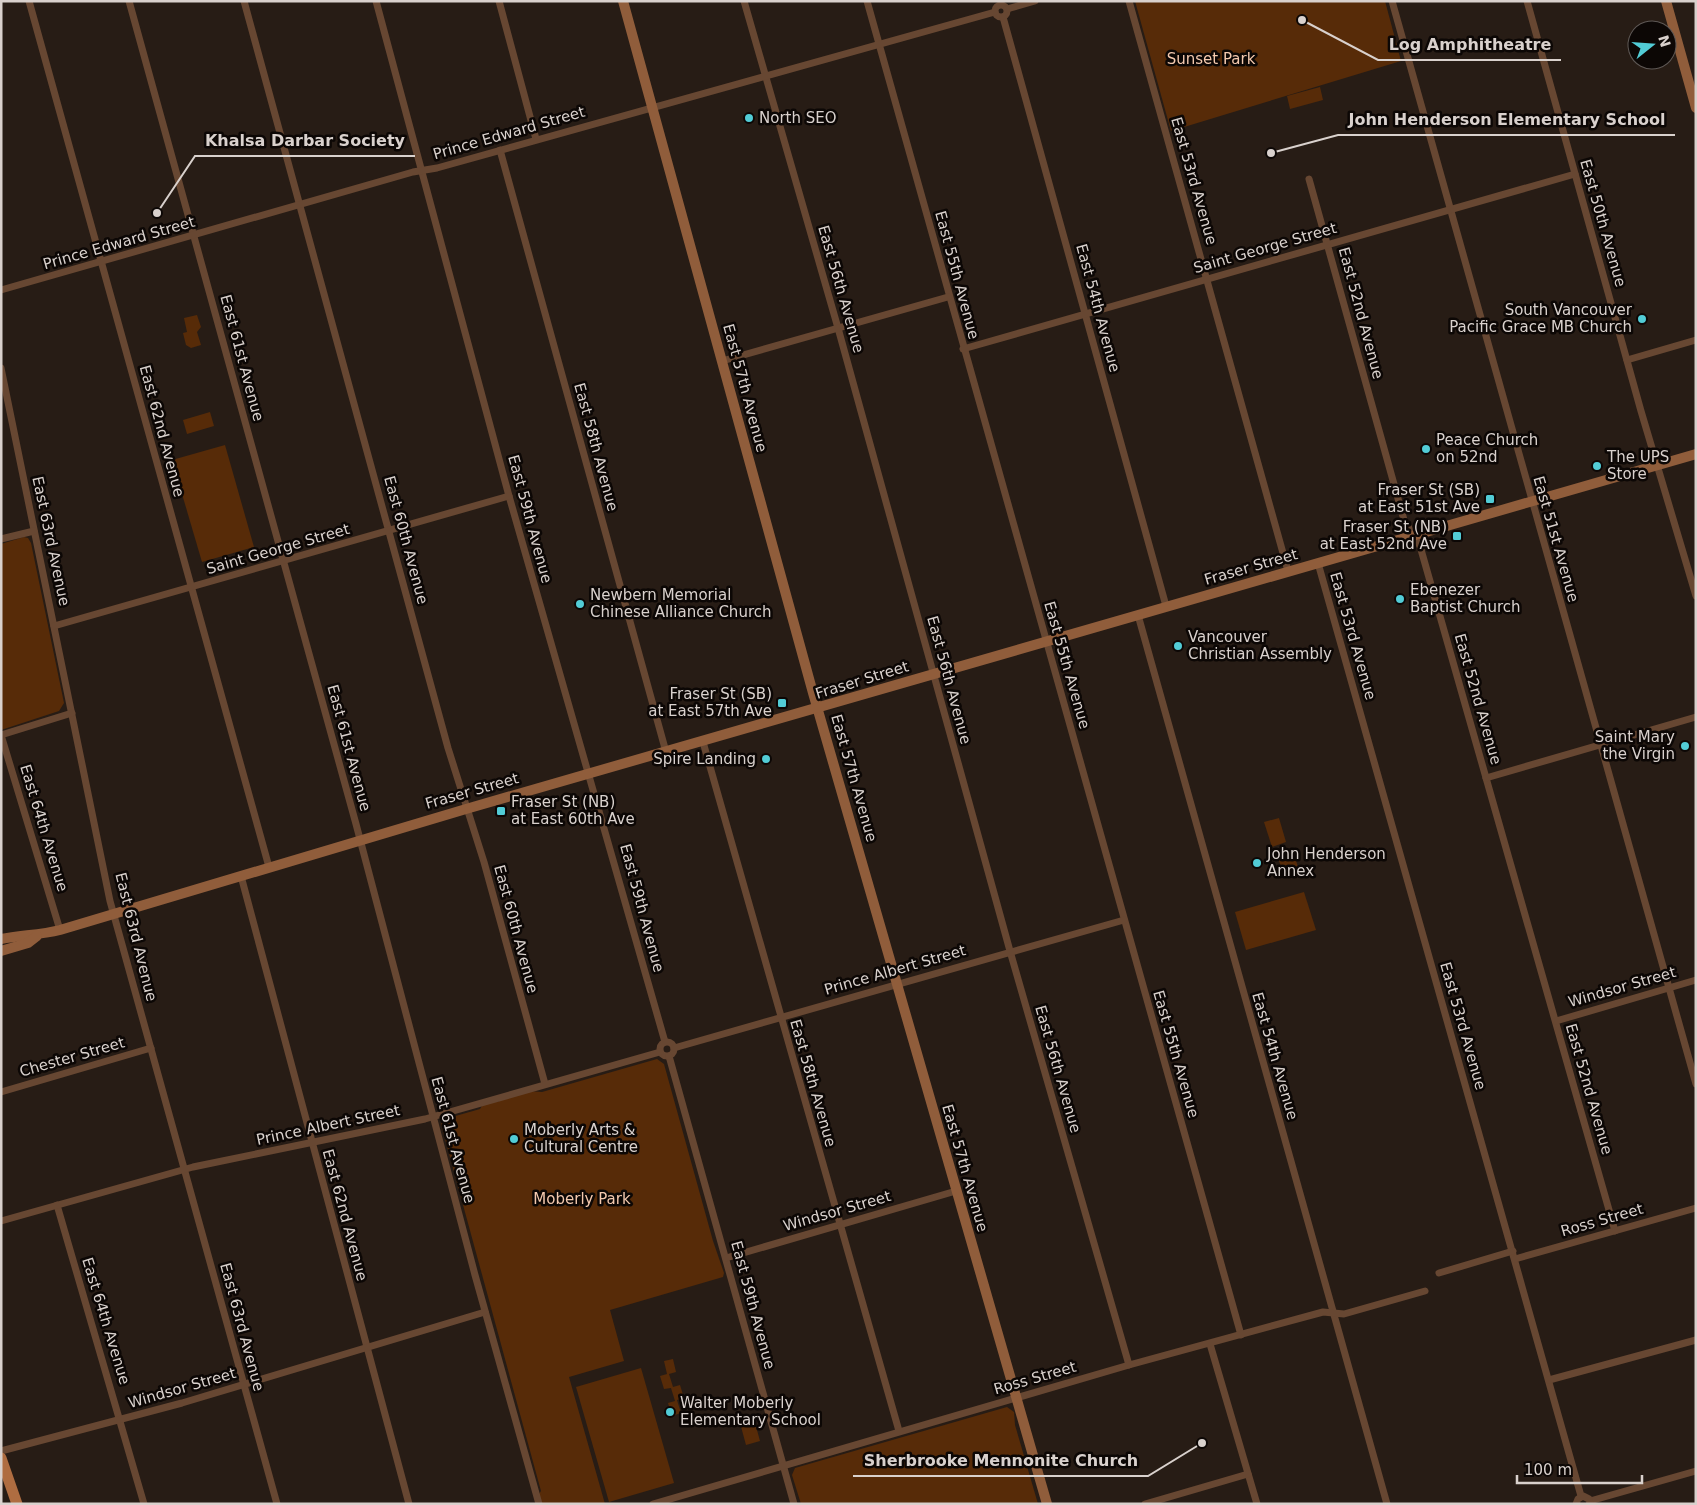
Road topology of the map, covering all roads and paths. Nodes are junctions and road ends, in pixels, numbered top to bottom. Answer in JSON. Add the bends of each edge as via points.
{"nodes":[{"id":1,"x":29,"y":1,"type":"edge"},
{"id":2,"x":129,"y":1,"type":"edge"},
{"id":3,"x":244,"y":1,"type":"edge"},
{"id":4,"x":376,"y":1,"type":"edge"},
{"id":5,"x":499,"y":1,"type":"edge"},
{"id":6,"x":623,"y":1,"type":"edge"},
{"id":7,"x":744,"y":1,"type":"edge"},
{"id":8,"x":867,"y":1,"type":"edge"},
{"id":9,"x":1035,"y":1,"type":"edge"},
{"id":10,"x":1129,"y":1,"type":"edge"},
{"id":11,"x":1392,"y":1,"type":"edge"},
{"id":12,"x":1527,"y":1,"type":"edge"},
{"id":13,"x":1666,"y":1,"type":"edge"},
{"id":14,"x":999,"y":3,"type":"edge"},
{"id":15,"x":1007,"y":9,"type":"junction"},
{"id":16,"x":995,"y":12,"type":"junction"},
{"id":17,"x":1002,"y":17,"type":"junction"},
{"id":18,"x":878,"y":46,"type":"junction"},
{"id":19,"x":766,"y":76,"type":"junction"},
{"id":20,"x":652,"y":107,"type":"junction"},
{"id":21,"x":1696,"y":108,"type":"edge"},
{"id":22,"x":536,"y":140,"type":"junction"},
{"id":23,"x":500,"y":150,"type":"junction"},
{"id":24,"x":422,"y":170,"type":"junction"},
{"id":25,"x":1575,"y":174,"type":"junction"},
{"id":26,"x":1309,"y":178,"type":"dead end"},
{"id":27,"x":300,"y":206,"type":"junction"},
{"id":28,"x":1450,"y":209,"type":"junction"},
{"id":29,"x":194,"y":236,"type":"junction"},
{"id":30,"x":1328,"y":244,"type":"junction"},
{"id":31,"x":101,"y":261,"type":"junction"},
{"id":32,"x":1207,"y":279,"type":"junction"},
{"id":33,"x":1,"y":290,"type":"edge"},
{"id":34,"x":948,"y":297,"type":"junction"},
{"id":35,"x":1085,"y":315,"type":"junction"},
{"id":36,"x":838,"y":328,"type":"junction"},
{"id":37,"x":1696,"y":340,"type":"edge"},
{"id":38,"x":963,"y":349,"type":"junction"},
{"id":39,"x":1627,"y":360,"type":"junction"},
{"id":40,"x":722,"y":361,"type":"junction"},
{"id":41,"x":1,"y":368,"type":"edge"},
{"id":42,"x":1696,"y":454,"type":"edge"},
{"id":43,"x":1658,"y":465,"type":"junction"},
{"id":44,"x":509,"y":496,"type":"junction"},
{"id":45,"x":1531,"y":502,"type":"junction"},
{"id":46,"x":34,"y":531,"type":"junction"},
{"id":47,"x":390,"y":532,"type":"junction"},
{"id":48,"x":1413,"y":535,"type":"junction"},
{"id":49,"x":1,"y":539,"type":"edge"},
{"id":50,"x":284,"y":562,"type":"junction"},
{"id":51,"x":1318,"y":563,"type":"junction"},
{"id":52,"x":1288,"y":571,"type":"junction"},
{"id":53,"x":191,"y":588,"type":"junction"},
{"id":54,"x":1696,"y":596,"type":"edge"},
{"id":55,"x":1166,"y":606,"type":"junction"},
{"id":56,"x":1138,"y":615,"type":"junction"},
{"id":57,"x":54,"y":626,"type":"junction"},
{"id":58,"x":1046,"y":641,"type":"junction"},
{"id":59,"x":933,"y":674,"type":"junction"},
{"id":60,"x":818,"y":708,"type":"junction"},
{"id":61,"x":72,"y":713,"type":"junction"},
{"id":62,"x":1696,"y":717,"type":"edge"},
{"id":63,"x":1,"y":735,"type":"edge"},
{"id":64,"x":703,"y":742,"type":"junction"},
{"id":65,"x":1600,"y":745,"type":"junction"},
{"id":66,"x":666,"y":752,"type":"junction"},
{"id":67,"x":588,"y":774,"type":"junction"},
{"id":68,"x":1486,"y":778,"type":"junction"},
{"id":69,"x":466,"y":808,"type":"junction"},
{"id":70,"x":359,"y":840,"type":"junction"},
{"id":71,"x":269,"y":867,"type":"junction"},
{"id":72,"x":241,"y":876,"type":"junction"},
{"id":73,"x":114,"y":914,"type":"junction"},
{"id":74,"x":1124,"y":920,"type":"junction"},
{"id":75,"x":60,"y":930,"type":"junction"},
{"id":76,"x":37,"y":936,"type":"junction"},
{"id":77,"x":1,"y":939,"type":"edge"},
{"id":78,"x":1010,"y":951,"type":"junction"},
{"id":79,"x":1,"y":952,"type":"edge"},
{"id":80,"x":1696,"y":980,"type":"edge"},
{"id":81,"x":897,"y":983,"type":"junction"},
{"id":82,"x":1669,"y":988,"type":"junction"},
{"id":83,"x":780,"y":1017,"type":"junction"},
{"id":84,"x":1556,"y":1021,"type":"junction"},
{"id":85,"x":665,"y":1042,"type":"junction"},
{"id":86,"x":151,"y":1048,"type":"junction"},
{"id":87,"x":674,"y":1048,"type":"junction"},
{"id":88,"x":660,"y":1052,"type":"junction"},
{"id":89,"x":668,"y":1056,"type":"junction"},
{"id":90,"x":545,"y":1084,"type":"junction"},
{"id":91,"x":1696,"y":1084,"type":"edge"},
{"id":92,"x":1,"y":1092,"type":"edge"},
{"id":93,"x":433,"y":1116,"type":"junction"},
{"id":94,"x":311,"y":1144,"type":"junction"},
{"id":95,"x":184,"y":1170,"type":"junction"},
{"id":96,"x":956,"y":1191,"type":"junction"},
{"id":97,"x":57,"y":1205,"type":"junction"},
{"id":98,"x":1696,"y":1208,"type":"edge"},
{"id":99,"x":1,"y":1221,"type":"edge"},
{"id":100,"x":839,"y":1225,"type":"junction"},
{"id":101,"x":1615,"y":1231,"type":"junction"},
{"id":102,"x":1514,"y":1255,"type":"junction"},
{"id":103,"x":726,"y":1258,"type":"junction"},
{"id":104,"x":1439,"y":1273,"type":"dead end"},
{"id":105,"x":1425,"y":1291,"type":"dead end"},
{"id":106,"x":485,"y":1312,"type":"junction"},
{"id":107,"x":1334,"y":1313,"type":"junction"},
{"id":108,"x":1241,"y":1335,"type":"junction"},
{"id":109,"x":1696,"y":1340,"type":"edge"},
{"id":110,"x":1210,"y":1344,"type":"junction"},
{"id":111,"x":367,"y":1347,"type":"junction"},
{"id":112,"x":1129,"y":1365,"type":"junction"},
{"id":113,"x":1549,"y":1380,"type":"junction"},
{"id":114,"x":244,"y":1385,"type":"junction"},
{"id":115,"x":1016,"y":1398,"type":"junction"},
{"id":116,"x":120,"y":1419,"type":"junction"},
{"id":117,"x":899,"y":1431,"type":"junction"},
{"id":118,"x":1,"y":1451,"type":"edge"},
{"id":119,"x":1,"y":1458,"type":"edge"},
{"id":120,"x":783,"y":1466,"type":"junction"},
{"id":121,"x":1696,"y":1471,"type":"edge"},
{"id":122,"x":1248,"y":1474,"type":"junction"},
{"id":123,"x":1581,"y":1496,"type":"junction"},
{"id":124,"x":666,"y":1502,"type":"edge"},
{"id":125,"x":1590,"y":1502,"type":"edge"},
{"id":126,"x":16,"y":1504,"type":"edge"},
{"id":127,"x":144,"y":1504,"type":"edge"},
{"id":128,"x":277,"y":1504,"type":"edge"},
{"id":129,"x":409,"y":1504,"type":"edge"},
{"id":130,"x":538,"y":1504,"type":"edge"},
{"id":131,"x":653,"y":1504,"type":"edge"},
{"id":132,"x":794,"y":1504,"type":"edge"},
{"id":133,"x":1047,"y":1504,"type":"edge"},
{"id":134,"x":1145,"y":1504,"type":"edge"},
{"id":135,"x":1257,"y":1504,"type":"edge"},
{"id":136,"x":1387,"y":1504,"type":"edge"},
{"id":137,"x":1576,"y":1504,"type":"edge"}],
"edges":[{"from":1,"to":31,"type":"street","name":"East 62nd Avenue"},
{"from":2,"to":29,"type":"street","name":"East 61st Avenue"},
{"from":3,"to":27,"type":"street","name":"East 60th Avenue"},
{"from":4,"to":24,"type":"street","name":"East 59th Avenue"},
{"from":5,"to":22,"type":"street"},
{"from":6,"to":20,"type":"street","name":"East 57th Avenue"},
{"from":7,"to":19,"type":"street","name":"East 56th Avenue"},
{"from":8,"to":18,"type":"street","name":"East 55th Avenue"},
{"from":9,"to":15,"type":"street"},
{"from":10,"to":32,"type":"street","name":"East 53rd Avenue"},
{"from":11,"to":28,"type":"street","name":"East 51st Avenue"},
{"from":12,"to":25,"type":"street","name":"East 50th Avenue"},
{"from":13,"to":21,"type":"street"},
{"from":14,"to":15,"type":"street"},
{"from":14,"to":16,"type":"street"},
{"from":15,"to":17,"type":"street"},
{"from":16,"to":17,"type":"street"},
{"from":16,"to":18,"type":"street","name":"Prince Edward Street"},
{"from":17,"to":35,"type":"street","name":"East 54th Avenue"},
{"from":18,"to":19,"type":"street","name":"Prince Edward Street"},
{"from":18,"to":34,"type":"street","name":"East 55th Avenue"},
{"from":19,"to":20,"type":"street","name":"Prince Edward Street"},
{"from":19,"to":36,"type":"street","name":"East 56th Avenue"},
{"from":20,"to":22,"type":"street","name":"Prince Edward Street"},
{"from":20,"to":40,"type":"street","name":"East 57th Avenue"},
{"from":22,"to":23,"type":"street","name":"Prince Edward Street"},
{"from":23,"to":24,"type":"street","name":"Prince Edward Street"},
{"from":23,"to":66,"type":"street","name":"East 58th Avenue"},
{"from":24,"to":27,"type":"street","name":"Prince Edward Street"},
{"from":24,"to":44,"type":"street","name":"East 59th Avenue"},
{"from":25,"to":28,"type":"street","name":"Saint George Street"},
{"from":25,"to":39,"type":"street","name":"East 50th Avenue"},
{"from":26,"to":30,"type":"street","name":"East 52nd Avenue"},
{"from":27,"to":29,"type":"street","name":"Prince Edward Street"},
{"from":27,"to":47,"type":"street","name":"East 60th Avenue"},
{"from":28,"to":30,"type":"street","name":"Saint George Street"},
{"from":28,"to":45,"type":"street","name":"East 51st Avenue"},
{"from":29,"to":31,"type":"street","name":"Prince Edward Street"},
{"from":29,"to":50,"type":"street","name":"East 61st Avenue"},
{"from":30,"to":32,"type":"street","name":"Saint George Street"},
{"from":30,"to":48,"type":"street","name":"East 52nd Avenue","via":[[1405,523]]},
{"from":31,"to":33,"type":"street","name":"Prince Edward Street"},
{"from":31,"to":53,"type":"street","name":"East 62nd Avenue"},
{"from":32,"to":35,"type":"street","name":"Saint George Street"},
{"from":32,"to":52,"type":"street","name":"East 53rd Avenue"},
{"from":34,"to":36,"type":"street"},
{"from":34,"to":38,"type":"street","name":"East 55th Avenue"},
{"from":35,"to":38,"type":"street","name":"Saint George Street"},
{"from":35,"to":55,"type":"street","name":"East 54th Avenue"},
{"from":36,"to":40,"type":"street"},
{"from":36,"to":59,"type":"street","name":"East 56th Avenue"},
{"from":37,"to":39,"type":"street"},
{"from":38,"to":58,"type":"street","name":"East 55th Avenue"},
{"from":39,"to":43,"type":"street","name":"East 50th Avenue"},
{"from":40,"to":60,"type":"street","name":"East 57th Avenue"},
{"from":41,"to":46,"type":"street","name":"East 63rd Avenue"},
{"from":42,"to":43,"type":"street","name":"Fraser Street"},
{"from":43,"to":45,"type":"street","name":"Fraser Street"},
{"from":43,"to":54,"type":"street","name":"East 50th Avenue"},
{"from":44,"to":47,"type":"street","name":"Saint George Street"},
{"from":44,"to":67,"type":"street","name":"East 59th Avenue"},
{"from":45,"to":48,"type":"street","name":"Fraser Street"},
{"from":45,"to":65,"type":"street","name":"East 51st Avenue"},
{"from":46,"to":49,"type":"street"},
{"from":46,"to":57,"type":"street","name":"East 63rd Avenue"},
{"from":47,"to":50,"type":"street","name":"Saint George Street"},
{"from":47,"to":69,"type":"street","name":"East 60th Avenue"},
{"from":48,"to":51,"type":"street","name":"Fraser Street"},
{"from":48,"to":68,"type":"street","name":"East 52nd Avenue","via":[[1420,546]]},
{"from":50,"to":53,"type":"street","name":"Saint George Street"},
{"from":50,"to":70,"type":"street","name":"East 61st Avenue"},
{"from":51,"to":52,"type":"street","name":"Fraser Street"},
{"from":51,"to":102,"type":"street","name":"East 53rd Avenue"},
{"from":52,"to":55,"type":"street","name":"Fraser Street"},
{"from":53,"to":57,"type":"street","name":"Saint George Street"},
{"from":53,"to":71,"type":"street","name":"East 62nd Avenue"},
{"from":55,"to":56,"type":"street","name":"Fraser Street"},
{"from":56,"to":58,"type":"street","name":"Fraser Street"},
{"from":56,"to":107,"type":"street","name":"East 54th Avenue"},
{"from":57,"to":61,"type":"street","name":"East 63rd Avenue"},
{"from":58,"to":59,"type":"street","name":"Fraser Street"},
{"from":58,"to":74,"type":"street","name":"East 55th Avenue"},
{"from":59,"to":60,"type":"street","name":"Fraser Street"},
{"from":59,"to":78,"type":"street","name":"East 56th Avenue"},
{"from":60,"to":64,"type":"street","name":"Fraser Street"},
{"from":60,"to":81,"type":"street","name":"East 57th Avenue"},
{"from":61,"to":63,"type":"street"},
{"from":61,"to":73,"type":"street","name":"East 63rd Avenue"},
{"from":62,"to":65,"type":"street"},
{"from":63,"to":75,"type":"street","name":"East 64th Avenue"},
{"from":64,"to":66,"type":"street","name":"Fraser Street"},
{"from":64,"to":83,"type":"street","name":"East 58th Avenue"},
{"from":65,"to":68,"type":"street"},
{"from":65,"to":82,"type":"street","name":"East 51st Avenue"},
{"from":66,"to":67,"type":"street","name":"Fraser Street"},
{"from":67,"to":69,"type":"street","name":"Fraser Street"},
{"from":67,"to":85,"type":"street","name":"East 59th Avenue"},
{"from":68,"to":84,"type":"street","name":"East 52nd Avenue"},
{"from":69,"to":70,"type":"street","name":"Fraser Street"},
{"from":69,"to":90,"type":"street","name":"East 60th Avenue"},
{"from":70,"to":71,"type":"street","name":"Fraser Street"},
{"from":70,"to":93,"type":"street","name":"East 61st Avenue"},
{"from":71,"to":72,"type":"street","name":"Fraser Street"},
{"from":72,"to":73,"type":"street","name":"Fraser Street"},
{"from":72,"to":94,"type":"street","name":"East 62nd Avenue"},
{"from":73,"to":75,"type":"street","name":"Fraser Street"},
{"from":73,"to":86,"type":"street","name":"East 63rd Avenue"},
{"from":74,"to":78,"type":"street","name":"Prince Albert Street"},
{"from":74,"to":108,"type":"street","name":"East 55th Avenue"},
{"from":75,"to":76,"type":"street","name":"Fraser Street"},
{"from":76,"to":77,"type":"street","name":"Fraser Street","via":[[25,934]]},
{"from":76,"to":79,"type":"street","name":"Fraser Street","via":[[28,943]]},
{"from":78,"to":81,"type":"street","name":"Prince Albert Street"},
{"from":78,"to":112,"type":"street","name":"East 56th Avenue"},
{"from":80,"to":82,"type":"street","name":"Windsor Street"},
{"from":81,"to":83,"type":"street","name":"Prince Albert Street"},
{"from":81,"to":96,"type":"street","name":"East 57th Avenue"},
{"from":82,"to":84,"type":"street","name":"Windsor Street"},
{"from":82,"to":91,"type":"street","name":"East 51st Avenue"},
{"from":83,"to":87,"type":"street","name":"Prince Albert Street"},
{"from":83,"to":100,"type":"street","name":"East 58th Avenue"},
{"from":84,"to":101,"type":"street","name":"East 52nd Avenue"},
{"from":85,"to":87,"type":"street"},
{"from":85,"to":88,"type":"street"},
{"from":86,"to":92,"type":"street","name":"Chester Street"},
{"from":86,"to":95,"type":"street","name":"East 63rd Avenue"},
{"from":87,"to":89,"type":"street"},
{"from":88,"to":89,"type":"street"},
{"from":88,"to":90,"type":"street","name":"Prince Albert Street"},
{"from":89,"to":103,"type":"street","name":"East 59th Avenue"},
{"from":90,"to":93,"type":"street","name":"Prince Albert Street"},
{"from":93,"to":94,"type":"street","name":"Prince Albert Street"},
{"from":93,"to":106,"type":"street","name":"East 61st Avenue"},
{"from":94,"to":95,"type":"street","name":"Prince Albert Street"},
{"from":94,"to":111,"type":"street","name":"East 62nd Avenue"},
{"from":95,"to":97,"type":"street","name":"Prince Albert Street"},
{"from":95,"to":114,"type":"street","name":"East 63rd Avenue"},
{"from":96,"to":100,"type":"street","name":"Windsor Street"},
{"from":96,"to":115,"type":"street","name":"East 57th Avenue"},
{"from":97,"to":99,"type":"street","name":"Prince Albert Street"},
{"from":97,"to":116,"type":"street","name":"East 64th Avenue"},
{"from":98,"to":101,"type":"street","name":"Ross Street"},
{"from":100,"to":103,"type":"street","name":"Windsor Street"},
{"from":100,"to":117,"type":"street","name":"East 58th Avenue"},
{"from":101,"to":102,"type":"street","name":"Ross Street"},
{"from":102,"to":104,"type":"street","name":"Ross Street"},
{"from":102,"to":113,"type":"street","name":"East 53rd Avenue"},
{"from":103,"to":120,"type":"street","name":"East 59th Avenue"},
{"from":105,"to":107,"type":"street","name":"Ross Street","via":[[1344,1314]]},
{"from":106,"to":111,"type":"street","name":"Windsor Street"},
{"from":106,"to":130,"type":"street","name":"East 61st Avenue"},
{"from":107,"to":108,"type":"street","name":"Ross Street","via":[[1323,1312]]},
{"from":107,"to":136,"type":"street","name":"East 54th Avenue"},
{"from":108,"to":110,"type":"street","name":"Ross Street"},
{"from":109,"to":113,"type":"street"},
{"from":110,"to":112,"type":"street","name":"Ross Street"},
{"from":110,"to":122,"type":"street"},
{"from":111,"to":114,"type":"street","name":"Windsor Street"},
{"from":111,"to":129,"type":"street","name":"East 62nd Avenue"},
{"from":112,"to":115,"type":"street","name":"Ross Street"},
{"from":113,"to":123,"type":"street","name":"East 53rd Avenue"},
{"from":114,"to":116,"type":"street","name":"Windsor Street"},
{"from":114,"to":128,"type":"street","name":"East 63rd Avenue"},
{"from":115,"to":117,"type":"street","name":"Ross Street"},
{"from":115,"to":133,"type":"street","name":"East 57th Avenue"},
{"from":116,"to":118,"type":"street","name":"Windsor Street"},
{"from":116,"to":127,"type":"street","name":"East 64th Avenue"},
{"from":117,"to":120,"type":"street","name":"Ross Street"},
{"from":119,"to":126,"type":"main road"},
{"from":120,"to":124,"type":"street","name":"Ross Street"},
{"from":120,"to":132,"type":"street","name":"East 59th Avenue"},
{"from":121,"to":125,"type":"street"},
{"from":122,"to":134,"type":"street"},
{"from":122,"to":135,"type":"street"},
{"from":123,"to":125,"type":"street","via":[[1586,1496]]},
{"from":123,"to":137,"type":"street"},
{"from":124,"to":131,"type":"street","name":"Ross Street"}]}
